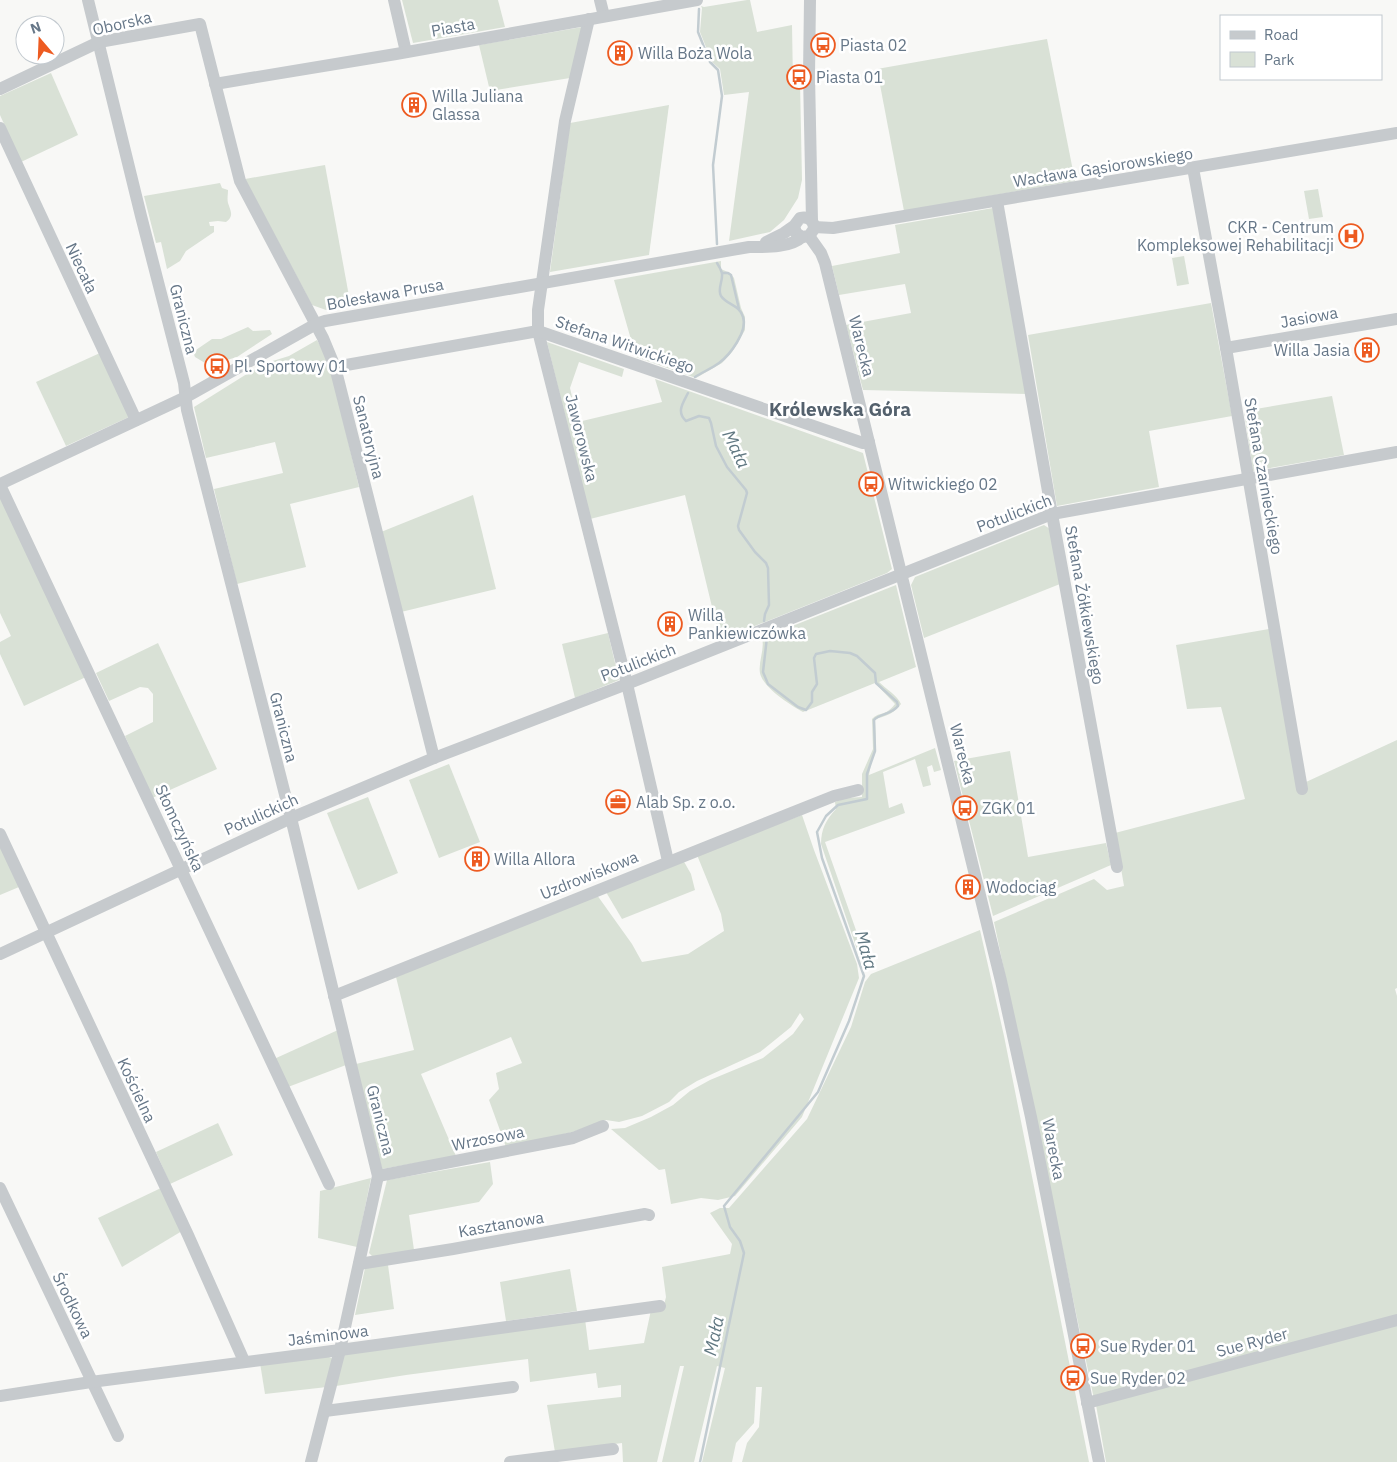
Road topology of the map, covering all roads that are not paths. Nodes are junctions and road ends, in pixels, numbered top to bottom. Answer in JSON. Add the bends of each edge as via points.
{"nodes":[{"id":1,"x":88,"y":0,"type":"edge"},
{"id":2,"x":394,"y":0,"type":"edge"},
{"id":3,"x":600,"y":0,"type":"edge"},
{"id":4,"x":697,"y":0,"type":"edge"},
{"id":5,"x":810,"y":0,"type":"edge"},
{"id":6,"x":604,"y":16,"type":"junction"},
{"id":7,"x":589,"y":19,"type":"junction"},
{"id":8,"x":200,"y":24,"type":"joint"},
{"id":9,"x":99,"y":42,"type":"junction"},
{"id":10,"x":406,"y":52,"type":"junction"},
{"id":11,"x":215,"y":84,"type":"junction"},
{"id":12,"x":0,"y":89,"type":"edge"},
{"id":13,"x":0,"y":128,"type":"edge"},
{"id":14,"x":1397,"y":133,"type":"edge"},
{"id":15,"x":1193,"y":168,"type":"junction"},
{"id":16,"x":998,"y":201,"type":"junction"},
{"id":17,"x":805,"y":227,"type":"junction"},
{"id":18,"x":543,"y":283,"type":"junction"},
{"id":19,"x":1397,"y":319,"type":"edge"},
{"id":20,"x":316,"y":324,"type":"junction"},
{"id":21,"x":538,"y":331,"type":"junction"},
{"id":22,"x":1226,"y":348,"type":"junction"},
{"id":23,"x":335,"y":367,"type":"junction"},
{"id":24,"x":186,"y":397,"type":"junction"},
{"id":25,"x":136,"y":420,"type":"junction"},
{"id":26,"x":869,"y":442,"type":"junction"},
{"id":27,"x":1397,"y":452,"type":"edge"},
{"id":28,"x":1248,"y":479,"type":"junction"},
{"id":29,"x":0,"y":484,"type":"edge"},
{"id":30,"x":1052,"y":514,"type":"junction"},
{"id":31,"x":902,"y":575,"type":"junction"},
{"id":32,"x":627,"y":684,"type":"junction"},
{"id":33,"x":434,"y":758,"type":"junction"},
{"id":34,"x":1302,"y":789,"type":"dead end"},
{"id":35,"x":858,"y":790,"type":"dead end"},
{"id":36,"x":291,"y":818,"type":"junction"},
{"id":37,"x":0,"y":834,"type":"edge"},
{"id":38,"x":668,"y":861,"type":"junction"},
{"id":39,"x":1117,"y":867,"type":"dead end"},
{"id":40,"x":181,"y":869,"type":"junction"},
{"id":41,"x":45,"y":933,"type":"junction"},
{"id":42,"x":0,"y":954,"type":"edge"},
{"id":43,"x":334,"y":996,"type":"junction"},
{"id":44,"x":603,"y":1126,"type":"dead end"},
{"id":45,"x":378,"y":1176,"type":"junction"},
{"id":46,"x":329,"y":1184,"type":"dead end"},
{"id":47,"x":0,"y":1188,"type":"edge"},
{"id":48,"x":649,"y":1215,"type":"dead end"},
{"id":49,"x":359,"y":1264,"type":"junction"},
{"id":50,"x":660,"y":1306,"type":"dead end"},
{"id":51,"x":1397,"y":1320,"type":"edge"},
{"id":52,"x":340,"y":1350,"type":"junction"},
{"id":53,"x":244,"y":1361,"type":"junction"},
{"id":54,"x":91,"y":1382,"type":"junction"},
{"id":55,"x":512,"y":1387,"type":"dead end"},
{"id":56,"x":0,"y":1396,"type":"edge"},
{"id":57,"x":1087,"y":1403,"type":"junction"},
{"id":58,"x":325,"y":1411,"type":"junction"},
{"id":59,"x":118,"y":1436,"type":"dead end"},
{"id":60,"x":613,"y":1449,"type":"dead end"},
{"id":61,"x":311,"y":1462,"type":"edge"},
{"id":62,"x":510,"y":1462,"type":"edge"},
{"id":63,"x":1098,"y":1462,"type":"edge"}],
"edges":[{"from":1,"to":9,"type":"street","name":"Graniczna"},
{"from":2,"to":10,"type":"street"},
{"from":3,"to":6,"type":"street"},
{"from":4,"to":6,"type":"street","name":"Piasta"},
{"from":5,"to":17,"type":"street","via":[[808,75],[812,198]]},
{"from":6,"to":7,"type":"street","name":"Piasta"},
{"from":7,"to":10,"type":"street","name":"Piasta"},
{"from":7,"to":18,"type":"street","name":"Jaworowska","via":[[565,121]]},
{"from":8,"to":9,"type":"street","name":"Oborska"},
{"from":8,"to":11,"type":"street","name":"Sanatoryjna"},
{"from":9,"to":12,"type":"street","name":"Oborska"},
{"from":9,"to":24,"type":"street","name":"Graniczna"},
{"from":10,"to":11,"type":"street","name":"Piasta"},
{"from":11,"to":20,"type":"street","name":"Sanatoryjna","via":[[240,181]]},
{"from":13,"to":25,"type":"street","name":"Niecała"},
{"from":14,"to":15,"type":"street","name":"Wacława Gąsiorowskiego"},
{"from":15,"to":16,"type":"street","name":"Wacława Gąsiorowskiego"},
{"from":15,"to":22,"type":"street","name":"Stefana Czarnieckiego"},
{"from":16,"to":17,"type":"street","name":"Wacława Gąsiorowskiego","via":[[833,228]]},
{"from":16,"to":30,"type":"street","name":"Stefana Żółkiewskiego"},
{"from":17,"to":18,"type":"street","name":"Bolesława Prusa","via":[[749,247]]},
{"from":17,"to":26,"type":"street","name":"Warecka","via":[[825,263]]},
{"from":18,"to":20,"type":"street","name":"Bolesława Prusa"},
{"from":18,"to":21,"type":"street","name":"Jaworowska"},
{"from":19,"to":22,"type":"street","name":"Jasiowa"},
{"from":20,"to":23,"type":"street","name":"Sanatoryjna"},
{"from":20,"to":24,"type":"street","name":"Bolesława Prusa"},
{"from":21,"to":23,"type":"street","name":"Stefana Witwickiego"},
{"from":21,"to":26,"type":"street","name":"Stefana Witwickiego","via":[[857,441]]},
{"from":21,"to":32,"type":"street","name":"Jaworowska"},
{"from":22,"to":28,"type":"street","name":"Stefana Czarnieckiego"},
{"from":23,"to":33,"type":"street","name":"Sanatoryjna"},
{"from":24,"to":25,"type":"street","name":"Bolesława Prusa"},
{"from":24,"to":36,"type":"street","name":"Graniczna"},
{"from":25,"to":29,"type":"street","name":"Bolesława Prusa"},
{"from":26,"to":31,"type":"street","name":"Warecka"},
{"from":27,"to":28,"type":"street","name":"Potulickich"},
{"from":28,"to":30,"type":"street","name":"Potulickich"},
{"from":28,"to":34,"type":"street","name":"Stefana Czarnieckiego"},
{"from":29,"to":40,"type":"street","name":"Słomczyńska"},
{"from":30,"to":31,"type":"street","name":"Potulickich"},
{"from":30,"to":39,"type":"street","name":"Stefana Żółkiewskiego"},
{"from":31,"to":32,"type":"street","name":"Potulickich"},
{"from":31,"to":57,"type":"street","name":"Warecka","via":[[1003,989]]},
{"from":32,"to":33,"type":"street","name":"Potulickich"},
{"from":32,"to":38,"type":"street","name":"Jaworowska"},
{"from":33,"to":36,"type":"street","name":"Potulickich"},
{"from":35,"to":38,"type":"street","name":"Uzdrowiskowa","via":[[834,796]]},
{"from":36,"to":40,"type":"street","name":"Potulickich"},
{"from":36,"to":43,"type":"street","name":"Graniczna"},
{"from":37,"to":41,"type":"street","name":"Kościelna"},
{"from":38,"to":43,"type":"street","name":"Uzdrowiskowa"},
{"from":40,"to":41,"type":"street","name":"Potulickich"},
{"from":40,"to":46,"type":"street","name":"Słomczyńska"},
{"from":41,"to":42,"type":"street","name":"Potulickich"},
{"from":41,"to":53,"type":"street","name":"Kościelna"},
{"from":43,"to":45,"type":"street","name":"Graniczna"},
{"from":44,"to":45,"type":"street","name":"Wrzosowa","via":[[573,1138]]},
{"from":45,"to":49,"type":"street","name":"Graniczna"},
{"from":47,"to":54,"type":"street","name":"Środkowa"},
{"from":48,"to":49,"type":"street","name":"Kasztanowa"},
{"from":49,"to":52,"type":"street","name":"Graniczna"},
{"from":50,"to":52,"type":"street","name":"Jaśminowa"},
{"from":51,"to":57,"type":"street","name":"Sue Ryder"},
{"from":52,"to":53,"type":"street","name":"Jaśminowa"},
{"from":52,"to":58,"type":"street","name":"Graniczna"},
{"from":53,"to":54,"type":"street","name":"Jaśminowa"},
{"from":54,"to":56,"type":"street","name":"Jaśminowa"},
{"from":54,"to":59,"type":"street","name":"Środkowa"},
{"from":55,"to":58,"type":"street"},
{"from":57,"to":63,"type":"street","name":"Warecka"},
{"from":58,"to":61,"type":"street","name":"Graniczna"},
{"from":60,"to":62,"type":"street"}]}
